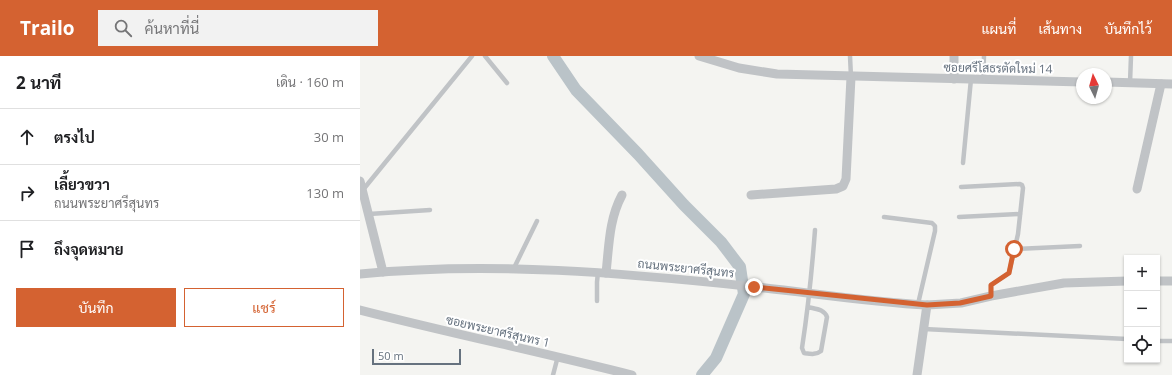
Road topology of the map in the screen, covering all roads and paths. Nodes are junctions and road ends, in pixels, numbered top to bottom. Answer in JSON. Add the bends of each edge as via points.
{"nodes":[{"id":1,"x":472,"y":56,"type":"edge"},
{"id":2,"x":485,"y":56,"type":"edge"},
{"id":3,"x":699,"y":56,"type":"edge"},
{"id":4,"x":850,"y":56,"type":"edge"},
{"id":5,"x":954,"y":56,"type":"edge"},
{"id":6,"x":984,"y":56,"type":"edge"},
{"id":7,"x":1131,"y":56,"type":"edge"},
{"id":8,"x":851,"y":77,"type":"junction"},
{"id":9,"x":954,"y":79,"type":"junction"},
{"id":10,"x":971,"y":79,"type":"junction"},
{"id":11,"x":983,"y":80,"type":"junction"},
{"id":12,"x":1076,"y":82,"type":"edge"},
{"id":13,"x":1112,"y":82,"type":"edge"},
{"id":14,"x":507,"y":83,"type":"dead end"},
{"id":15,"x":1130,"y":83,"type":"junction"},
{"id":16,"x":1161,"y":84,"type":"junction"},
{"id":17,"x":1172,"y":84,"type":"edge"},
{"id":18,"x":963,"y":163,"type":"dead end"},
{"id":19,"x":961,"y":187,"type":"dead end"},
{"id":20,"x":361,"y":188,"type":"edge"},
{"id":21,"x":1138,"y":189,"type":"dead end"},
{"id":22,"x":622,"y":194,"type":"dead end"},
{"id":23,"x":751,"y":195,"type":"dead end"},
{"id":24,"x":365,"y":210,"type":"edge"},
{"id":25,"x":430,"y":210,"type":"dead end"},
{"id":26,"x":1020,"y":214,"type":"junction"},
{"id":27,"x":884,"y":217,"type":"dead end"},
{"id":28,"x":959,"y":217,"type":"dead end"},
{"id":29,"x":537,"y":220,"type":"dead end"},
{"id":30,"x":815,"y":230,"type":"dead end"},
{"id":31,"x":1080,"y":246,"type":"dead end"},
{"id":32,"x":1014,"y":249,"type":"junction"},
{"id":33,"x":514,"y":268,"type":"junction"},
{"id":34,"x":383,"y":272,"type":"junction"},
{"id":35,"x":602,"y":272,"type":"junction"},
{"id":36,"x":360,"y":274,"type":"edge"},
{"id":37,"x":1124,"y":281,"type":"edge"},
{"id":38,"x":1160,"y":281,"type":"edge"},
{"id":39,"x":1172,"y":282,"type":"edge"},
{"id":40,"x":810,"y":294,"type":"junction"},
{"id":41,"x":991,"y":296,"type":"junction"},
{"id":42,"x":597,"y":301,"type":"dead end"},
{"id":43,"x":923,"y":305,"type":"junction"},
{"id":44,"x":808,"y":306,"type":"junction"},
{"id":45,"x":360,"y":310,"type":"edge"},
{"id":46,"x":924,"y":329,"type":"junction"},
{"id":47,"x":1124,"y":339,"type":"edge"},
{"id":48,"x":1160,"y":340,"type":"edge"},
{"id":49,"x":1172,"y":341,"type":"edge"},
{"id":50,"x":558,"y":356,"type":"junction"},
{"id":51,"x":553,"y":375,"type":"edge"},
{"id":52,"x":632,"y":375,"type":"edge"},
{"id":53,"x":917,"y":375,"type":"edge"}],
"edges":[{"from":1,"to":20,"type":"lane"},
{"from":2,"to":14,"type":"lane"},
{"from":3,"to":8,"type":"street","name":"ซอยศรีโสธรตัดใหม่ 14","via":[[739,68],[777,74]]},
{"from":4,"to":8,"type":"lane"},
{"from":5,"to":9,"type":"street"},
{"from":6,"to":11,"type":"lane"},
{"from":7,"to":15,"type":"lane"},
{"from":8,"to":9,"type":"street","name":"ซอยศรีโสธรตัดใหม่ 14"},
{"from":8,"to":23,"type":"street","via":[[846,179],[843,186],[836,189]]},
{"from":9,"to":10,"type":"street","name":"ซอยศรีโสธรตัดใหม่ 14"},
{"from":10,"to":11,"type":"street","name":"ซอยศรีโสธรตัดใหม่ 14"},
{"from":10,"to":18,"type":"lane"},
{"from":11,"to":12,"type":"street","name":"ซอยศรีโสธรตัดใหม่ 14"},
{"from":13,"to":15,"type":"street"},
{"from":15,"to":16,"type":"street"},
{"from":16,"to":17,"type":"street"},
{"from":16,"to":21,"type":"street"},
{"from":19,"to":26,"type":"lane","via":[[1022,185]]},
{"from":20,"to":24,"type":"street"},
{"from":22,"to":35,"type":"street","via":[[615,208]]},
{"from":24,"to":25,"type":"lane"},
{"from":24,"to":34,"type":"street"},
{"from":26,"to":28,"type":"lane"},
{"from":26,"to":32,"type":"lane"},
{"from":27,"to":43,"type":"lane","via":[[932,223],[935,226]]},
{"from":29,"to":33,"type":"lane"},
{"from":30,"to":40,"type":"lane"},
{"from":31,"to":32,"type":"lane"},
{"from":32,"to":41,"type":"lane","via":[[1009,273],[991,285]]},
{"from":33,"to":34,"type":"street","name":"ถนนพระยาศรีสุนทร"},
{"from":33,"to":35,"type":"street","name":"ถนนพระยาศรีสุนทร"},
{"from":34,"to":36,"type":"street","name":"ถนนพระยาศรีสุนทร"},
{"from":35,"to":40,"type":"street","name":"ถนนพระยาศรีสุนทร"},
{"from":35,"to":42,"type":"lane","via":[[597,282]]},
{"from":37,"to":41,"type":"street","name":"ถนนพระยาศรีสุนทร","via":[[1064,283]]},
{"from":38,"to":39,"type":"street"},
{"from":40,"to":43,"type":"street","name":"ถนนพระยาศรีสุนทร"},
{"from":40,"to":44,"type":"lane"},
{"from":41,"to":43,"type":"street","name":"ถนนพระยาศรีสุนทร","via":[[960,303]]},
{"from":43,"to":46,"type":"street"},
{"from":44,"to":44,"type":"lane","via":[[823,311],[827,317],[821,351],[814,354],[804,353],[802,350]]},
{"from":45,"to":50,"type":"street","name":"ซอยพระยาศรีสุนทร 1"},
{"from":46,"to":47,"type":"lane"},
{"from":46,"to":53,"type":"street"},
{"from":48,"to":49,"type":"lane"},
{"from":50,"to":51,"type":"lane"},
{"from":50,"to":52,"type":"street","name":"ซอยพระยาศรีสุนทร 1"}]}
